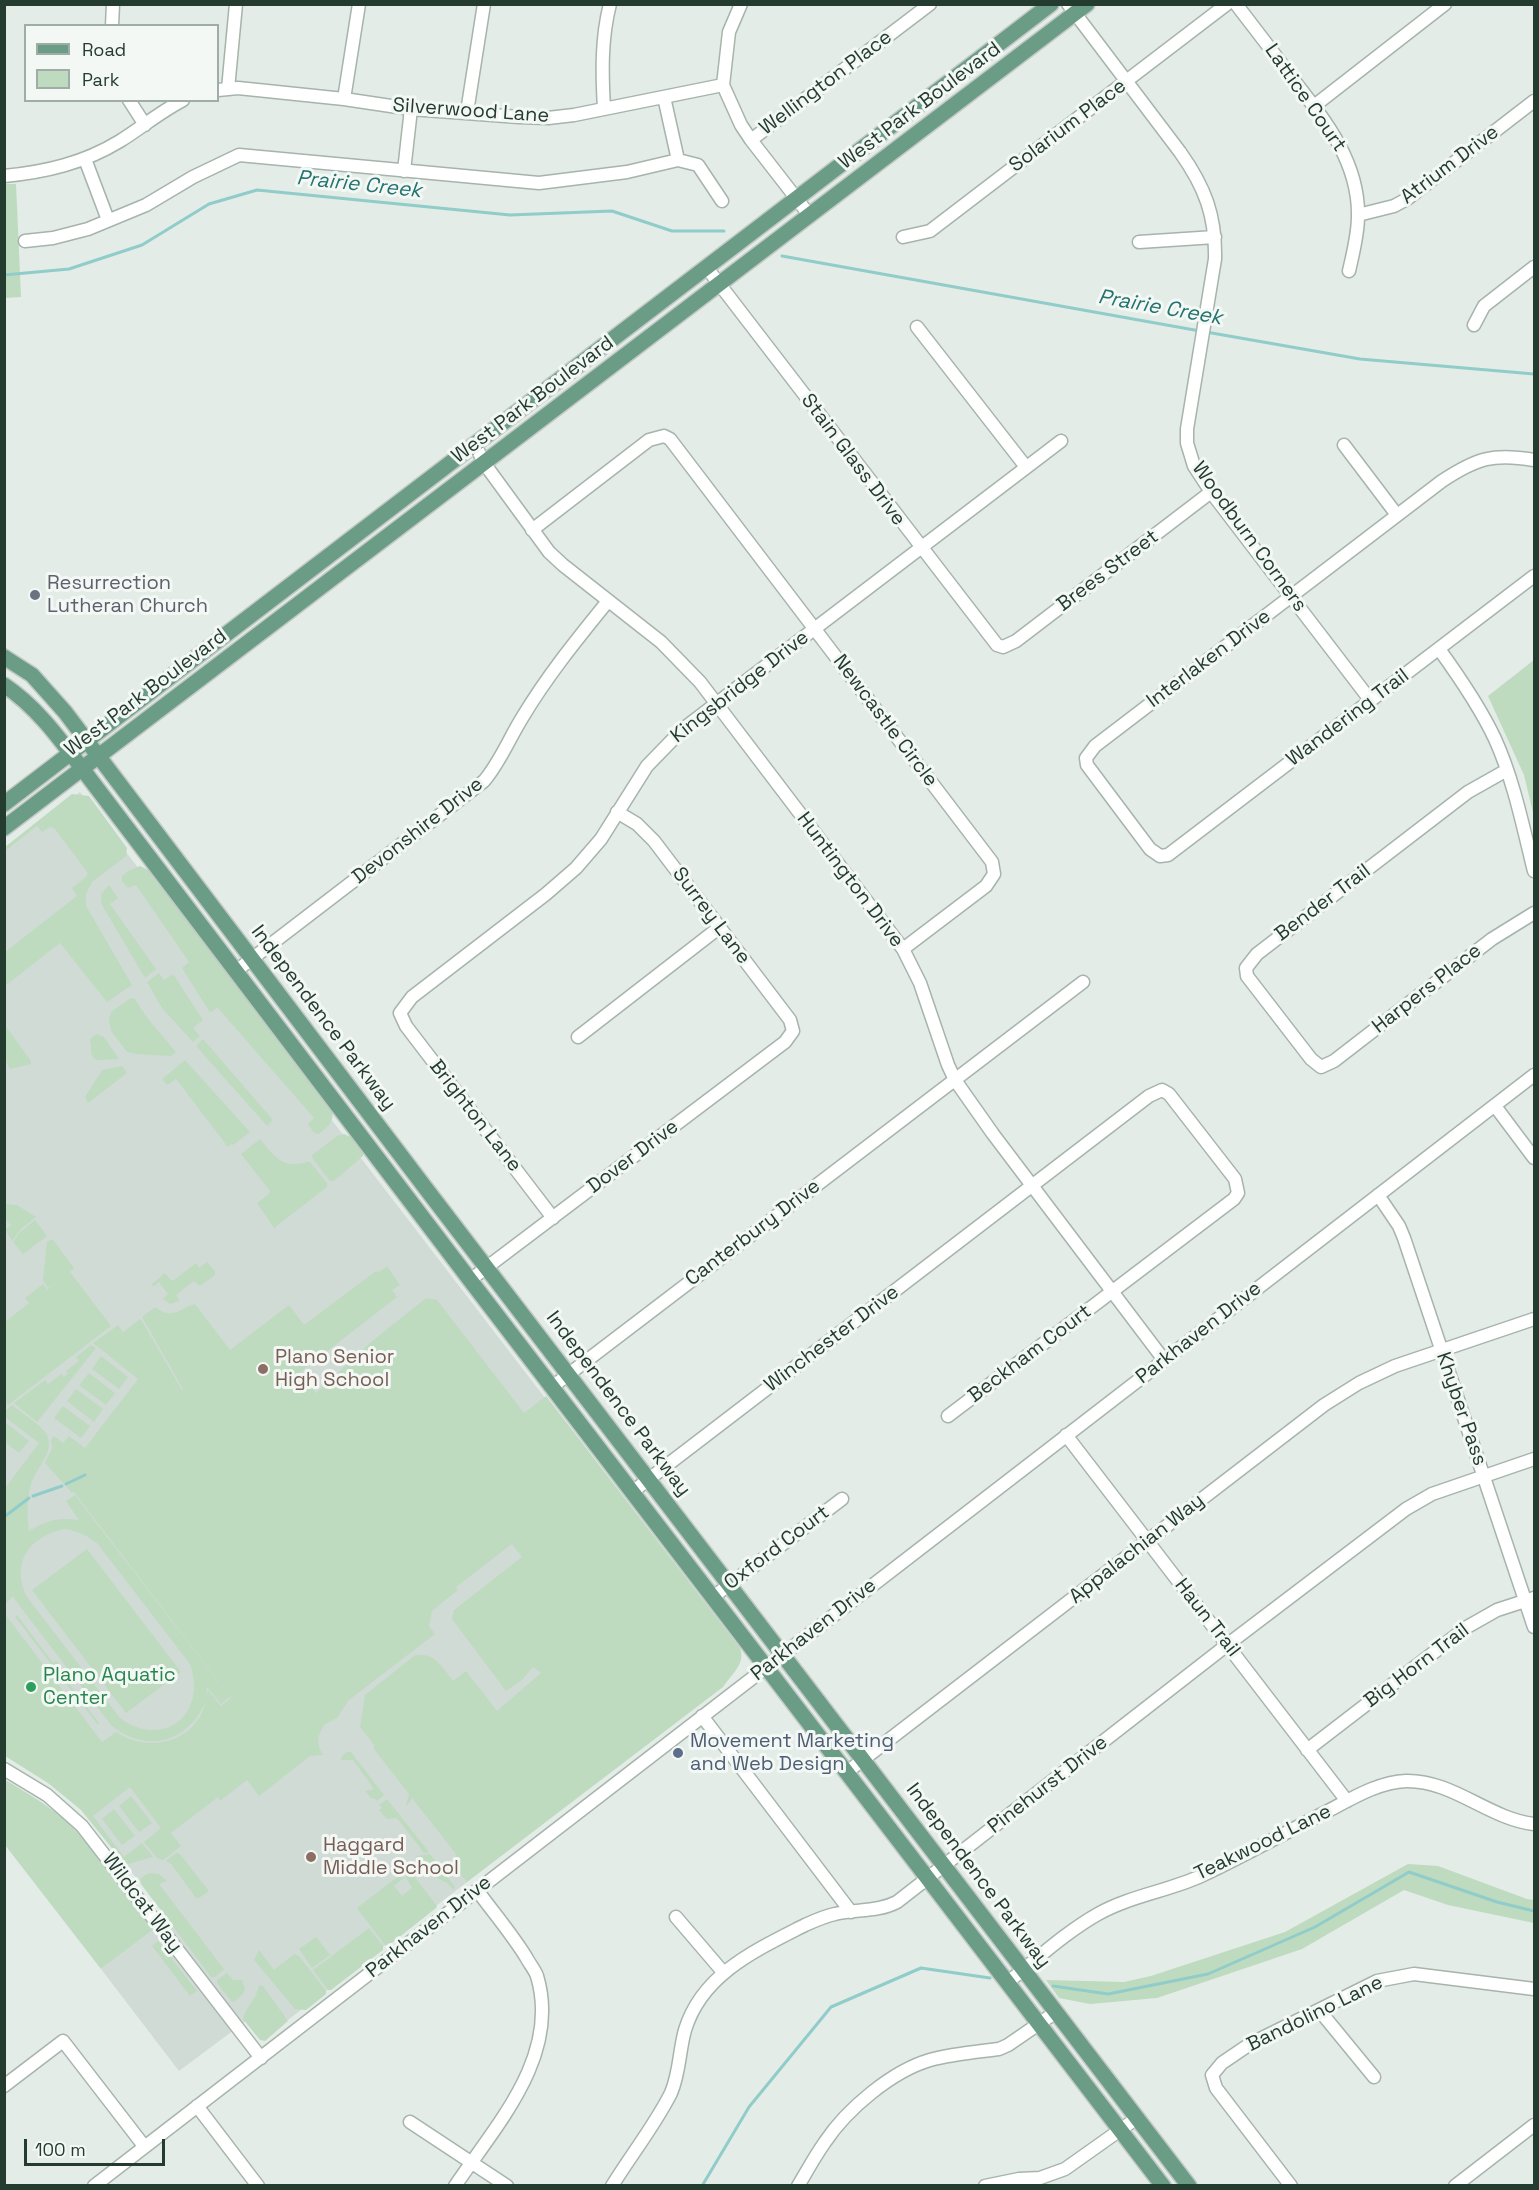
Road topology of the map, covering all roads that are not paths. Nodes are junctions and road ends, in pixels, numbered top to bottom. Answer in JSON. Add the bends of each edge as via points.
{"nodes":[{"id":1,"x":113,"y":4,"type":"edge"},
{"id":2,"x":236,"y":4,"type":"edge"},
{"id":3,"x":359,"y":4,"type":"edge"},
{"id":4,"x":484,"y":4,"type":"edge"},
{"id":5,"x":610,"y":4,"type":"edge"},
{"id":6,"x":741,"y":4,"type":"edge"},
{"id":7,"x":930,"y":4,"type":"edge"},
{"id":8,"x":1051,"y":4,"type":"edge"},
{"id":9,"x":1227,"y":4,"type":"edge"},
{"id":10,"x":1236,"y":4,"type":"edge"},
{"id":11,"x":1445,"y":4,"type":"edge"},
{"id":12,"x":1077,"y":8,"type":"edge"},
{"id":13,"x":111,"y":24,"type":"edge"},
{"id":14,"x":1126,"y":81,"type":"junction"},
{"id":15,"x":723,"y":85,"type":"junction"},
{"id":16,"x":223,"y":89,"type":"edge"},
{"id":17,"x":664,"y":97,"type":"junction"},
{"id":18,"x":344,"y":99,"type":"junction"},
{"id":19,"x":1534,"y":101,"type":"edge"},
{"id":20,"x":130,"y":102,"type":"edge"},
{"id":21,"x":179,"y":102,"type":"edge"},
{"id":22,"x":1314,"y":106,"type":"junction"},
{"id":23,"x":411,"y":109,"type":"junction"},
{"id":24,"x":604,"y":109,"type":"junction"},
{"id":25,"x":467,"y":112,"type":"junction"},
{"id":26,"x":145,"y":125,"type":"junction"},
{"id":27,"x":751,"y":140,"type":"junction"},
{"id":28,"x":85,"y":159,"type":"junction"},
{"id":29,"x":678,"y":160,"type":"junction"},
{"id":30,"x":404,"y":171,"type":"junction"},
{"id":31,"x":4,"y":176,"type":"edge"},
{"id":32,"x":797,"y":200,"type":"junction"},
{"id":33,"x":722,"y":201,"type":"dead end"},
{"id":34,"x":1358,"y":215,"type":"junction"},
{"id":35,"x":810,"y":216,"type":"junction"},
{"id":36,"x":108,"y":220,"type":"junction"},
{"id":37,"x":903,"y":237,"type":"dead end"},
{"id":38,"x":1215,"y":237,"type":"junction"},
{"id":39,"x":25,"y":241,"type":"dead end"},
{"id":40,"x":1138,"y":242,"type":"dead end"},
{"id":41,"x":1534,"y":267,"type":"edge"},
{"id":42,"x":707,"y":268,"type":"junction"},
{"id":43,"x":1349,"y":271,"type":"dead end"},
{"id":44,"x":719,"y":284,"type":"junction"},
{"id":45,"x":1474,"y":325,"type":"dead end"},
{"id":46,"x":917,"y":327,"type":"dead end"},
{"id":47,"x":1060,"y":441,"type":"dead end"},
{"id":48,"x":476,"y":444,"type":"junction"},
{"id":49,"x":1344,"y":445,"type":"dead end"},
{"id":50,"x":1534,"y":460,"type":"edge"},
{"id":51,"x":484,"y":464,"type":"junction"},
{"id":52,"x":1026,"y":467,"type":"junction"},
{"id":53,"x":1211,"y":492,"type":"junction"},
{"id":54,"x":1397,"y":515,"type":"junction"},
{"id":55,"x":532,"y":530,"type":"junction"},
{"id":56,"x":920,"y":548,"type":"junction"},
{"id":57,"x":1534,"y":576,"type":"edge"},
{"id":58,"x":1291,"y":596,"type":"junction"},
{"id":59,"x":608,"y":601,"type":"junction"},
{"id":60,"x":814,"y":629,"type":"junction"},
{"id":61,"x":1003,"y":647,"type":"joint"},
{"id":62,"x":1439,"y":649,"type":"junction"},
{"id":63,"x":4,"y":657,"type":"edge"},
{"id":64,"x":4,"y":685,"type":"edge"},
{"id":65,"x":1371,"y":701,"type":"junction"},
{"id":66,"x":716,"y":703,"type":"junction"},
{"id":67,"x":86,"y":740,"type":"junction"},
{"id":68,"x":70,"y":753,"type":"junction"},
{"id":69,"x":98,"y":756,"type":"junction"},
{"id":70,"x":82,"y":768,"type":"junction"},
{"id":71,"x":1507,"y":770,"type":"junction"},
{"id":72,"x":4,"y":804,"type":"edge"},
{"id":73,"x":617,"y":812,"type":"junction"},
{"id":74,"x":4,"y":828,"type":"edge"},
{"id":75,"x":160,"y":838,"type":"junction"},
{"id":76,"x":144,"y":850,"type":"junction"},
{"id":77,"x":1160,"y":856,"type":"joint"},
{"id":78,"x":1534,"y":871,"type":"edge"},
{"id":79,"x":1534,"y":913,"type":"edge"},
{"id":80,"x":720,"y":927,"type":"junction"},
{"id":81,"x":903,"y":949,"type":"junction"},
{"id":82,"x":252,"y":959,"type":"junction"},
{"id":83,"x":236,"y":971,"type":"junction"},
{"id":84,"x":1083,"y":982,"type":"dead end"},
{"id":85,"x":400,"y":1013,"type":"joint"},
{"id":86,"x":793,"y":1031,"type":"joint"},
{"id":87,"x":578,"y":1037,"type":"dead end"},
{"id":88,"x":1321,"y":1067,"type":"joint"},
{"id":89,"x":1534,"y":1075,"type":"edge"},
{"id":90,"x":955,"y":1080,"type":"junction"},
{"id":91,"x":1495,"y":1106,"type":"junction"},
{"id":92,"x":1534,"y":1158,"type":"edge"},
{"id":93,"x":1032,"y":1186,"type":"junction"},
{"id":94,"x":1378,"y":1195,"type":"junction"},
{"id":95,"x":553,"y":1218,"type":"junction"},
{"id":96,"x":487,"y":1267,"type":"junction"},
{"id":97,"x":470,"y":1280,"type":"junction"},
{"id":98,"x":1113,"y":1292,"type":"junction"},
{"id":99,"x":1534,"y":1319,"type":"edge"},
{"id":100,"x":1441,"y":1350,"type":"junction"},
{"id":101,"x":1164,"y":1360,"type":"junction"},
{"id":102,"x":569,"y":1374,"type":"junction"},
{"id":103,"x":552,"y":1387,"type":"junction"},
{"id":104,"x":948,"y":1416,"type":"dead end"},
{"id":105,"x":1066,"y":1435,"type":"junction"},
{"id":106,"x":1534,"y":1459,"type":"edge"},
{"id":107,"x":1484,"y":1476,"type":"junction"},
{"id":108,"x":648,"y":1479,"type":"junction"},
{"id":109,"x":632,"y":1492,"type":"junction"},
{"id":110,"x":842,"y":1499,"type":"dead end"},
{"id":111,"x":1147,"y":1541,"type":"junction"},
{"id":112,"x":729,"y":1585,"type":"junction"},
{"id":113,"x":713,"y":1597,"type":"junction"},
{"id":114,"x":1530,"y":1599,"type":"edge"},
{"id":115,"x":1534,"y":1627,"type":"edge"},
{"id":116,"x":1227,"y":1645,"type":"junction"},
{"id":117,"x":782,"y":1654,"type":"junction"},
{"id":118,"x":766,"y":1666,"type":"junction"},
{"id":119,"x":702,"y":1716,"type":"junction"},
{"id":120,"x":1307,"y":1750,"type":"junction"},
{"id":121,"x":863,"y":1760,"type":"junction"},
{"id":122,"x":4,"y":1769,"type":"edge"},
{"id":123,"x":847,"y":1772,"type":"junction"},
{"id":124,"x":1347,"y":1801,"type":"junction"},
{"id":125,"x":1534,"y":1824,"type":"edge"},
{"id":126,"x":944,"y":1865,"type":"junction"},
{"id":127,"x":928,"y":1878,"type":"junction"},
{"id":128,"x":477,"y":1890,"type":"junction"},
{"id":129,"x":851,"y":1912,"type":"junction"},
{"id":130,"x":676,"y":1917,"type":"dead end"},
{"id":131,"x":1024,"y":1970,"type":"junction"},
{"id":132,"x":723,"y":1972,"type":"junction"},
{"id":133,"x":1008,"y":1982,"type":"junction"},
{"id":134,"x":1534,"y":1989,"type":"edge"},
{"id":135,"x":1319,"y":2010,"type":"junction"},
{"id":136,"x":1056,"y":2012,"type":"junction"},
{"id":137,"x":1040,"y":2024,"type":"junction"},
{"id":138,"x":261,"y":2058,"type":"junction"},
{"id":139,"x":1374,"y":2077,"type":"dead end"},
{"id":140,"x":4,"y":2086,"type":"edge"},
{"id":141,"x":197,"y":2106,"type":"junction"},
{"id":142,"x":1137,"y":2118,"type":"junction"},
{"id":143,"x":410,"y":2122,"type":"dead end"},
{"id":144,"x":1534,"y":2125,"type":"edge"},
{"id":145,"x":1120,"y":2130,"type":"junction"},
{"id":146,"x":144,"y":2146,"type":"junction"},
{"id":147,"x":471,"y":2162,"type":"junction"},
{"id":148,"x":94,"y":2186,"type":"edge"},
{"id":149,"x":258,"y":2186,"type":"edge"},
{"id":150,"x":455,"y":2186,"type":"edge"},
{"id":151,"x":507,"y":2186,"type":"edge"},
{"id":152,"x":612,"y":2186,"type":"edge"},
{"id":153,"x":798,"y":2186,"type":"edge"},
{"id":154,"x":985,"y":2186,"type":"edge"},
{"id":155,"x":1163,"y":2186,"type":"edge"},
{"id":156,"x":1189,"y":2186,"type":"edge"},
{"id":157,"x":1291,"y":2186,"type":"edge"},
{"id":158,"x":1455,"y":2186,"type":"edge"}],
"edges":[{"from":1,"to":13,"type":"street"},
{"from":2,"to":16,"type":"street"},
{"from":3,"to":18,"type":"street"},
{"from":4,"to":25,"type":"street"},
{"from":5,"to":24,"type":"street","via":[[602,76]]},
{"from":6,"to":15,"type":"street","via":[[729,32]]},
{"from":7,"to":27,"type":"street","name":"Wellington Place"},
{"from":8,"to":32,"type":"main road","name":"West Park Boulevard"},
{"from":9,"to":14,"type":"street","name":"Solarium Place"},
{"from":10,"to":22,"type":"street","name":"Lattice Court"},
{"from":11,"to":22,"type":"street"},
{"from":12,"to":14,"type":"street","name":"Woodburn Corners"},
{"from":12,"to":35,"type":"main road","name":"West Park Boulevard"},
{"from":14,"to":37,"type":"street","name":"Solarium Place","via":[[930,231]]},
{"from":14,"to":38,"type":"street","name":"Woodburn Corners","via":[[1192,169],[1209,204]]},
{"from":15,"to":17,"type":"street","name":"Silverwood Lane"},
{"from":15,"to":27,"type":"street"},
{"from":16,"to":18,"type":"street","name":"Silverwood Lane"},
{"from":17,"to":24,"type":"street","name":"Silverwood Lane"},
{"from":17,"to":29,"type":"street"},
{"from":18,"to":23,"type":"street","name":"Silverwood Lane"},
{"from":19,"to":34,"type":"street","name":"Atrium Drive","via":[[1407,199],[1394,207]]},
{"from":20,"to":26,"type":"street"},
{"from":21,"to":26,"type":"street"},
{"from":22,"to":34,"type":"street","name":"Lattice Court","via":[[1347,157]]},
{"from":23,"to":25,"type":"street","name":"Silverwood Lane"},
{"from":23,"to":30,"type":"street"},
{"from":24,"to":25,"type":"street","name":"Silverwood Lane","via":[[548,118]]},
{"from":26,"to":28,"type":"street"},
{"from":27,"to":32,"type":"street"},
{"from":28,"to":31,"type":"street"},
{"from":28,"to":36,"type":"street"},
{"from":29,"to":30,"type":"street","via":[[627,172],[538,183]]},
{"from":29,"to":33,"type":"street","via":[[698,165]]},
{"from":30,"to":36,"type":"street","via":[[239,155]]},
{"from":32,"to":35,"type":"street"},
{"from":32,"to":42,"type":"main road","name":"West Park Boulevard"},
{"from":34,"to":43,"type":"street","name":"Lattice Court"},
{"from":35,"to":44,"type":"main road","name":"West Park Boulevard"},
{"from":36,"to":39,"type":"street","via":[[70,234]]},
{"from":38,"to":40,"type":"street"},
{"from":38,"to":53,"type":"street","name":"Woodburn Corners","via":[[1213,276],[1188,414],[1187,443],[1194,466]]},
{"from":41,"to":45,"type":"street","via":[[1484,306]]},
{"from":42,"to":44,"type":"street","name":"Stain Glass Drive"},
{"from":42,"to":48,"type":"main road","name":"West Park Boulevard"},
{"from":44,"to":51,"type":"main road","name":"West Park Boulevard"},
{"from":44,"to":56,"type":"street","name":"Stain Glass Drive"},
{"from":46,"to":52,"type":"street"},
{"from":47,"to":52,"type":"street","name":"Kingsbridge Drive"},
{"from":48,"to":51,"type":"street","name":"Huntington Drive"},
{"from":48,"to":67,"type":"main road","name":"West Park Boulevard"},
{"from":49,"to":54,"type":"street"},
{"from":50,"to":54,"type":"street","name":"Interlaken Drive","via":[[1500,456],[1481,459],[1442,481]]},
{"from":51,"to":55,"type":"street","name":"Huntington Drive"},
{"from":51,"to":69,"type":"main road","name":"West Park Boulevard"},
{"from":52,"to":56,"type":"street","name":"Kingsbridge Drive"},
{"from":53,"to":58,"type":"street","name":"Woodburn Corners"},
{"from":53,"to":61,"type":"street","name":"Brees Street","via":[[1016,642]]},
{"from":54,"to":58,"type":"street","name":"Interlaken Drive"},
{"from":55,"to":59,"type":"street","name":"Huntington Drive","via":[[549,552]]},
{"from":55,"to":60,"type":"street","name":"Newcastle Circle","via":[[649,440],[664,435]]},
{"from":56,"to":60,"type":"street","name":"Kingsbridge Drive"},
{"from":56,"to":61,"type":"street","name":"Stain Glass Drive","via":[[992,641]]},
{"from":57,"to":62,"type":"street","name":"Wandering Trail"},
{"from":58,"to":65,"type":"street","name":"Woodburn Corners"},
{"from":58,"to":77,"type":"street","name":"Interlaken Drive","via":[[1095,746],[1086,758],[1090,772],[1150,849]]},
{"from":59,"to":66,"type":"street","name":"Huntington Drive","via":[[672,652]]},
{"from":59,"to":82,"type":"street","name":"Devonshire Drive","via":[[550,676],[483,782]]},
{"from":60,"to":66,"type":"street","name":"Kingsbridge Drive"},
{"from":60,"to":81,"type":"street","name":"Newcastle Circle","via":[[995,868],[986,886]]},
{"from":62,"to":65,"type":"street","name":"Wandering Trail"},
{"from":62,"to":71,"type":"street","via":[[1479,709]]},
{"from":63,"to":67,"type":"main road","name":"Independence Parkway","via":[[32,675]]},
{"from":64,"to":68,"type":"main road","name":"Independence Parkway","via":[[37,711]]},
{"from":65,"to":77,"type":"street","name":"Wandering Trail","via":[[1176,850]]},
{"from":66,"to":73,"type":"street","name":"Kingsbridge Drive","via":[[665,746]]},
{"from":66,"to":81,"type":"street","name":"Huntington Drive"},
{"from":67,"to":68,"type":"main road","name":"West Park Boulevard"},
{"from":67,"to":69,"type":"main road","name":"Independence Parkway"},
{"from":68,"to":70,"type":"main road","name":"Independence Parkway"},
{"from":68,"to":72,"type":"main road","name":"West Park Boulevard"},
{"from":69,"to":70,"type":"main road","name":"West Park Boulevard"},
{"from":69,"to":75,"type":"main road","name":"Independence Parkway"},
{"from":70,"to":74,"type":"main road","name":"West Park Boulevard"},
{"from":70,"to":76,"type":"main road","name":"Independence Parkway"},
{"from":71,"to":78,"type":"street"},
{"from":71,"to":88,"type":"street","name":"Bender Trail","via":[[1468,792],[1246,968],[1252,983]]},
{"from":73,"to":80,"type":"street","name":"Surrey Lane","via":[[654,841]]},
{"from":73,"to":85,"type":"street","name":"Kingsbridge Drive","via":[[589,854],[561,882],[412,997]]},
{"from":75,"to":76,"type":"main road"},
{"from":75,"to":82,"type":"main road","name":"Independence Parkway"},
{"from":76,"to":83,"type":"main road","name":"Independence Parkway"},
{"from":79,"to":88,"type":"street","name":"Harpers Place","via":[[1492,939]]},
{"from":80,"to":86,"type":"street","name":"Surrey Lane","via":[[790,1020]]},
{"from":80,"to":87,"type":"street"},
{"from":81,"to":90,"type":"street","name":"Huntington Drive","via":[[920,983]]},
{"from":82,"to":83,"type":"street","name":"Devonshire Drive"},
{"from":82,"to":96,"type":"main road","name":"Independence Parkway"},
{"from":83,"to":97,"type":"main road","name":"Independence Parkway"},
{"from":84,"to":90,"type":"street","name":"Canterbury Drive"},
{"from":85,"to":95,"type":"street","name":"Brighton Lane"},
{"from":86,"to":95,"type":"street","name":"Dover Drive","via":[[785,1042]]},
{"from":89,"to":91,"type":"street","name":"Parkhaven Drive"},
{"from":90,"to":93,"type":"street","name":"Huntington Drive"},
{"from":90,"to":102,"type":"street","name":"Canterbury Drive"},
{"from":91,"to":92,"type":"street"},
{"from":91,"to":94,"type":"street","name":"Parkhaven Drive"},
{"from":93,"to":98,"type":"street","name":"Huntington Drive"},
{"from":93,"to":98,"type":"street","name":"Winchester Drive","via":[[1149,1095],[1162,1090],[1175,1101],[1235,1179],[1238,1193],[1228,1204]]},
{"from":93,"to":108,"type":"street","name":"Winchester Drive"},
{"from":94,"to":100,"type":"street","name":"Khyber Pass","via":[[1404,1238]]},
{"from":94,"to":101,"type":"street","name":"Parkhaven Drive"},
{"from":95,"to":96,"type":"street","name":"Dover Drive"},
{"from":96,"to":97,"type":"street","name":"Dover Drive"},
{"from":96,"to":102,"type":"main road","name":"Independence Parkway"},
{"from":97,"to":103,"type":"main road","name":"Independence Parkway"},
{"from":98,"to":101,"type":"street","name":"Huntington Drive"},
{"from":98,"to":104,"type":"street","name":"Beckham Court"},
{"from":99,"to":100,"type":"street","name":"Appalachian Way"},
{"from":100,"to":107,"type":"street","name":"Khyber Pass"},
{"from":100,"to":111,"type":"street","name":"Appalachian Way","via":[[1386,1370],[1324,1405]]},
{"from":101,"to":105,"type":"street","name":"Parkhaven Drive"},
{"from":102,"to":103,"type":"street","name":"Canterbury Drive"},
{"from":102,"to":108,"type":"main road","name":"Independence Parkway"},
{"from":103,"to":109,"type":"main road","name":"Independence Parkway"},
{"from":105,"to":111,"type":"street","name":"Haun Trail"},
{"from":105,"to":117,"type":"street","name":"Parkhaven Drive"},
{"from":106,"to":107,"type":"street","name":"Pinehurst Drive"},
{"from":107,"to":114,"type":"street","name":"Khyber Pass"},
{"from":107,"to":116,"type":"street","name":"Pinehurst Drive","via":[[1432,1494],[1406,1509]]},
{"from":108,"to":109,"type":"street","name":"Winchester Drive"},
{"from":108,"to":112,"type":"main road","name":"Independence Parkway"},
{"from":109,"to":113,"type":"main road","name":"Independence Parkway"},
{"from":110,"to":112,"type":"street","name":"Oxford Court"},
{"from":111,"to":116,"type":"street","name":"Haun Trail"},
{"from":111,"to":121,"type":"street","name":"Appalachian Way"},
{"from":112,"to":113,"type":"street","name":"Oxford Court"},
{"from":112,"to":117,"type":"main road","name":"Independence Parkway"},
{"from":113,"to":118,"type":"main road","name":"Independence Parkway"},
{"from":114,"to":115,"type":"street","name":"Khyber Pass"},
{"from":114,"to":120,"type":"street","name":"Big Horn Trail","via":[[1497,1610],[1467,1627]]},
{"from":116,"to":120,"type":"street","name":"Haun Trail"},
{"from":116,"to":126,"type":"street","name":"Pinehurst Drive"},
{"from":117,"to":118,"type":"street","name":"Parkhaven Drive"},
{"from":117,"to":121,"type":"main road","name":"Independence Parkway"},
{"from":118,"to":119,"type":"street","name":"Parkhaven Drive"},
{"from":118,"to":123,"type":"main road","name":"Independence Parkway"},
{"from":119,"to":128,"type":"street","name":"Parkhaven Drive"},
{"from":119,"to":129,"type":"street"},
{"from":120,"to":124,"type":"street","name":"Haun Trail"},
{"from":121,"to":123,"type":"street","name":"Appalachian Way"},
{"from":121,"to":126,"type":"main road","name":"Independence Parkway"},
{"from":122,"to":138,"type":"street","name":"Wildcat Way","via":[[46,1795],[82,1826]]},
{"from":123,"to":127,"type":"main road","name":"Independence Parkway"},
{"from":124,"to":125,"type":"street","name":"Teakwood Lane","via":[[1389,1784],[1419,1781],[1447,1789],[1514,1820]]},
{"from":124,"to":131,"type":"street","name":"Teakwood Lane","via":[[1200,1876],[1100,1913]]},
{"from":126,"to":127,"type":"street","name":"Pinehurst Drive"},
{"from":126,"to":131,"type":"main road","name":"Independence Parkway"},
{"from":127,"to":129,"type":"street","name":"Pinehurst Drive","via":[[889,1906]]},
{"from":127,"to":133,"type":"main road","name":"Independence Parkway"},
{"from":128,"to":138,"type":"street","name":"Parkhaven Drive"},
{"from":128,"to":147,"type":"street","via":[[537,1975],[542,2011],[539,2044],[518,2094]]},
{"from":129,"to":132,"type":"street","name":"Pinehurst Drive","via":[[806,1925]]},
{"from":130,"to":132,"type":"street"},
{"from":131,"to":133,"type":"street","name":"Teakwood Lane"},
{"from":131,"to":136,"type":"main road","name":"Independence Parkway"},
{"from":132,"to":152,"type":"street","name":"Pinehurst Drive","via":[[691,2014],[671,2092]]},
{"from":133,"to":137,"type":"main road","name":"Independence Parkway"},
{"from":134,"to":135,"type":"street","name":"Bandolino Lane","via":[[1408,1974],[1377,1981]]},
{"from":135,"to":139,"type":"street"},
{"from":135,"to":157,"type":"street","name":"Bandolino Lane","via":[[1250,2044],[1212,2075],[1216,2088]]},
{"from":136,"to":137,"type":"street"},
{"from":136,"to":142,"type":"main road","name":"Independence Parkway"},
{"from":137,"to":145,"type":"main road","name":"Independence Parkway"},
{"from":137,"to":153,"type":"street","via":[[999,2049],[930,2060],[886,2083],[840,2123]]},
{"from":138,"to":141,"type":"street","name":"Parkhaven Drive"},
{"from":140,"to":146,"type":"street","via":[[63,2041]]},
{"from":141,"to":146,"type":"street","name":"Parkhaven Drive"},
{"from":141,"to":149,"type":"street"},
{"from":142,"to":145,"type":"street"},
{"from":142,"to":156,"type":"main road","name":"Independence Parkway"},
{"from":143,"to":147,"type":"street"},
{"from":144,"to":158,"type":"street"},
{"from":145,"to":154,"type":"street","via":[[1065,2169],[1040,2178]]},
{"from":145,"to":155,"type":"main road","name":"Independence Parkway"},
{"from":146,"to":148,"type":"street","name":"Parkhaven Drive"},
{"from":147,"to":150,"type":"street"},
{"from":147,"to":151,"type":"street"}]}
